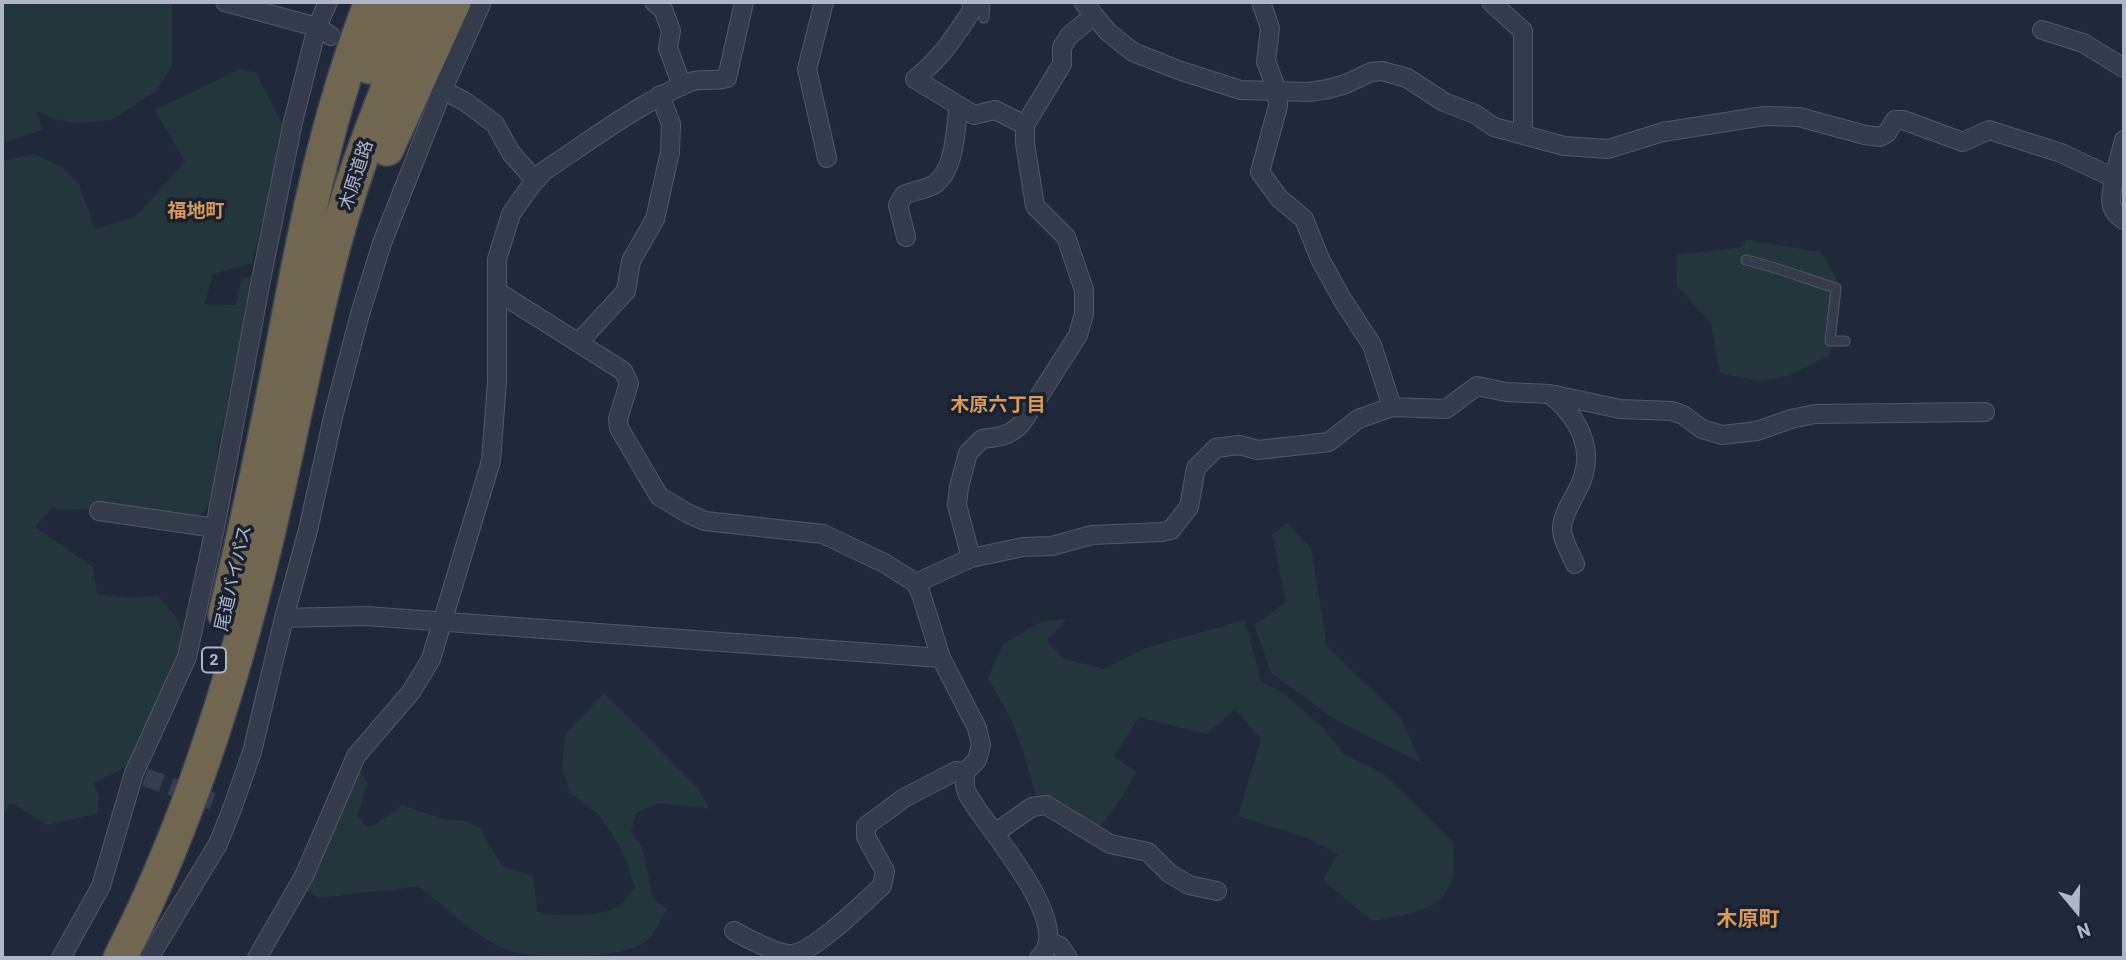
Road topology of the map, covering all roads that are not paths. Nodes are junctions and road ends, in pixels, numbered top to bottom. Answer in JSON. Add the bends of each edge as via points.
{"nodes":[{"id":1,"x":225,"y":2,"type":"edge"},
{"id":2,"x":328,"y":2,"type":"edge"},
{"id":3,"x":371,"y":2,"type":"edge"},
{"id":4,"x":398,"y":2,"type":"edge"},
{"id":5,"x":425,"y":2,"type":"edge"},
{"id":6,"x":454,"y":2,"type":"edge"},
{"id":7,"x":482,"y":2,"type":"edge"},
{"id":8,"x":654,"y":2,"type":"edge"},
{"id":9,"x":744,"y":2,"type":"edge"},
{"id":10,"x":824,"y":2,"type":"edge"},
{"id":11,"x":971,"y":2,"type":"edge"},
{"id":12,"x":985,"y":2,"type":"edge"},
{"id":13,"x":1261,"y":2,"type":"edge"},
{"id":14,"x":1491,"y":2,"type":"edge"},
{"id":15,"x":1088,"y":9,"type":"edge"},
{"id":16,"x":984,"y":18,"type":"dead end"},
{"id":17,"x":2042,"y":30,"type":"dead end"},
{"id":18,"x":324,"y":32,"type":"junction"},
{"id":19,"x":2124,"y":68,"type":"edge"},
{"id":20,"x":436,"y":86,"type":"junction"},
{"id":21,"x":682,"y":86,"type":"junction"},
{"id":22,"x":1277,"y":90,"type":"junction"},
{"id":23,"x":660,"y":95,"type":"junction"},
{"id":24,"x":959,"y":106,"type":"junction"},
{"id":25,"x":1025,"y":125,"type":"junction"},
{"id":26,"x":1523,"y":133,"type":"junction"},
{"id":27,"x":2124,"y":140,"type":"edge"},
{"id":28,"x":827,"y":158,"type":"dead end"},
{"id":29,"x":2114,"y":178,"type":"junction"},
{"id":30,"x":535,"y":180,"type":"junction"},
{"id":31,"x":2124,"y":220,"type":"edge"},
{"id":32,"x":906,"y":237,"type":"dead end"},
{"id":33,"x":1746,"y":260,"type":"dead end"},
{"id":34,"x":498,"y":292,"type":"junction"},
{"id":35,"x":1845,"y":341,"type":"dead end"},
{"id":36,"x":579,"y":342,"type":"junction"},
{"id":37,"x":295,"y":353,"type":"junction"},
{"id":38,"x":1550,"y":394,"type":"junction"},
{"id":39,"x":1392,"y":407,"type":"junction"},
{"id":40,"x":1985,"y":412,"type":"dead end"},
{"id":41,"x":99,"y":511,"type":"dead end"},
{"id":42,"x":215,"y":528,"type":"junction"},
{"id":43,"x":971,"y":558,"type":"junction"},
{"id":44,"x":1575,"y":564,"type":"dead end"},
{"id":45,"x":916,"y":583,"type":"junction"},
{"id":46,"x":284,"y":618,"type":"junction"},
{"id":47,"x":441,"y":622,"type":"junction"},
{"id":48,"x":941,"y":658,"type":"junction"},
{"id":49,"x":965,"y":772,"type":"junction"},
{"id":50,"x":995,"y":833,"type":"junction"},
{"id":51,"x":1217,"y":891,"type":"dead end"},
{"id":52,"x":147,"y":904,"type":"junction"},
{"id":53,"x":734,"y":931,"type":"dead end"},
{"id":54,"x":1050,"y":942,"type":"junction"},
{"id":55,"x":260,"y":957,"type":"edge"},
{"id":56,"x":61,"y":958,"type":"edge"},
{"id":57,"x":107,"y":958,"type":"edge"},
{"id":58,"x":120,"y":958,"type":"edge"},
{"id":59,"x":131,"y":958,"type":"edge"},
{"id":60,"x":149,"y":958,"type":"edge"},
{"id":61,"x":1039,"y":958,"type":"edge"},
{"id":62,"x":1068,"y":958,"type":"edge"}],
"edges":[{"from":1,"to":18,"type":"street"},
{"from":2,"to":18,"type":"street"},
{"from":3,"to":37,"type":"highway","number":"2","via":[[341,86],[300,247]]},
{"from":4,"to":37,"type":"highway","name":"木原道路","number":"2","via":[[342,138],[310,237]]},
{"from":5,"to":37,"type":"highway","name":"木原道路","number":"2","via":[[365,146]]},
{"from":6,"to":37,"type":"highway","via":[[343,257]]},
{"from":7,"to":20,"type":"street"},
{"from":8,"to":21,"type":"street","via":[[663,9],[671,31],[668,48]]},
{"from":9,"to":21,"type":"street","via":[[727,78],[694,80]]},
{"from":10,"to":28,"type":"street","via":[[807,69]]},
{"from":11,"to":24,"type":"street","via":[[973,9],[950,46],[915,79]]},
{"from":12,"to":16,"type":"lane"},
{"from":13,"to":22,"type":"street","via":[[1270,28],[1266,62]]},
{"from":14,"to":26,"type":"street","via":[[1523,31]]},
{"from":15,"to":22,"type":"street","via":[[1133,52],[1241,90]]},
{"from":15,"to":25,"type":"street","via":[[1062,47],[1062,64]]},
{"from":17,"to":19,"type":"street","via":[[2083,43]]},
{"from":18,"to":42,"type":"street","via":[[293,122]]},
{"from":20,"to":30,"type":"street","via":[[495,124],[511,153]]},
{"from":20,"to":46,"type":"street","via":[[360,314]]},
{"from":21,"to":23,"type":"street"},
{"from":22,"to":26,"type":"street","via":[[1328,89],[1382,71],[1407,78],[1494,127]]},
{"from":22,"to":39,"type":"street","via":[[1278,106],[1260,172],[1279,198],[1304,219],[1320,259],[1372,345]]},
{"from":23,"to":30,"type":"street"},
{"from":23,"to":36,"type":"street","via":[[671,138],[655,219],[631,261],[626,291]]},
{"from":24,"to":25,"type":"street","via":[[974,115],[995,110]]},
{"from":24,"to":32,"type":"street","via":[[943,175],[934,185],[904,195],[898,205]]},
{"from":25,"to":43,"type":"street","via":[[1035,206],[1066,237],[1084,290],[1084,314],[1078,335],[1023,423],[1013,433],[982,439],[968,453],[957,505]]},
{"from":26,"to":29,"type":"street","via":[[1564,146],[1608,149],[1663,132],[1764,116],[1799,117],[1880,137],[1895,120],[1903,120],[1963,142],[1989,130],[2061,153]]},
{"from":27,"to":29,"type":"street"},
{"from":29,"to":31,"type":"street","via":[[2110,203]]},
{"from":30,"to":34,"type":"street","via":[[511,214],[497,259]]},
{"from":33,"to":35,"type":"lane","via":[[1836,288],[1830,341]]},
{"from":34,"to":36,"type":"street"},
{"from":34,"to":47,"type":"street","via":[[491,461]]},
{"from":36,"to":45,"type":"street","via":[[624,371],[629,383],[619,428],[659,496],[705,521],[823,534]]},
{"from":37,"to":52,"type":"highway","name":"尾道バイパス","number":"2","via":[[261,565],[201,767]]},
{"from":37,"to":57,"type":"highway","name":"尾道バイパス","number":"2","via":[[194,733],[167,817]]},
{"from":38,"to":39,"type":"street","via":[[1477,386],[1446,409]]},
{"from":38,"to":40,"type":"street","via":[[1620,409],[1672,411],[1722,435],[1757,431],[1815,414]]},
{"from":38,"to":44,"type":"street","via":[[1564,406],[1586,446],[1585,474],[1563,518],[1562,531]]},
{"from":39,"to":43,"type":"street","via":[[1358,419],[1329,442],[1258,450],[1239,444],[1216,449],[1196,468],[1189,507],[1171,530],[1092,535]]},
{"from":41,"to":42,"type":"street"},
{"from":42,"to":56,"type":"street","via":[[187,657],[101,886]]},
{"from":43,"to":45,"type":"street"},
{"from":45,"to":48,"type":"street"},
{"from":46,"to":47,"type":"street","via":[[366,615]]},
{"from":46,"to":60,"type":"street","via":[[252,752],[226,807],[218,844]]},
{"from":47,"to":48,"type":"street"},
{"from":47,"to":55,"type":"street","via":[[431,659],[411,692],[356,756],[304,876]]},
{"from":48,"to":49,"type":"street","via":[[981,745],[977,760]]},
{"from":49,"to":50,"type":"street","via":[[965,791]]},
{"from":49,"to":53,"type":"street","via":[[956,771],[904,798],[866,826],[866,837],[885,871],[882,886],[811,948],[790,954]]},
{"from":50,"to":51,"type":"street","via":[[1032,807],[1046,805],[1110,845],[1148,852],[1168,873],[1189,885]]},
{"from":50,"to":54,"type":"street","via":[[1028,881]]},
{"from":52,"to":58,"type":"highway","name":"尾道バイパス","number":"2"},
{"from":52,"to":59,"type":"lane"},
{"from":54,"to":61,"type":"street"},
{"from":54,"to":62,"type":"street","via":[[1060,946]]}]}
